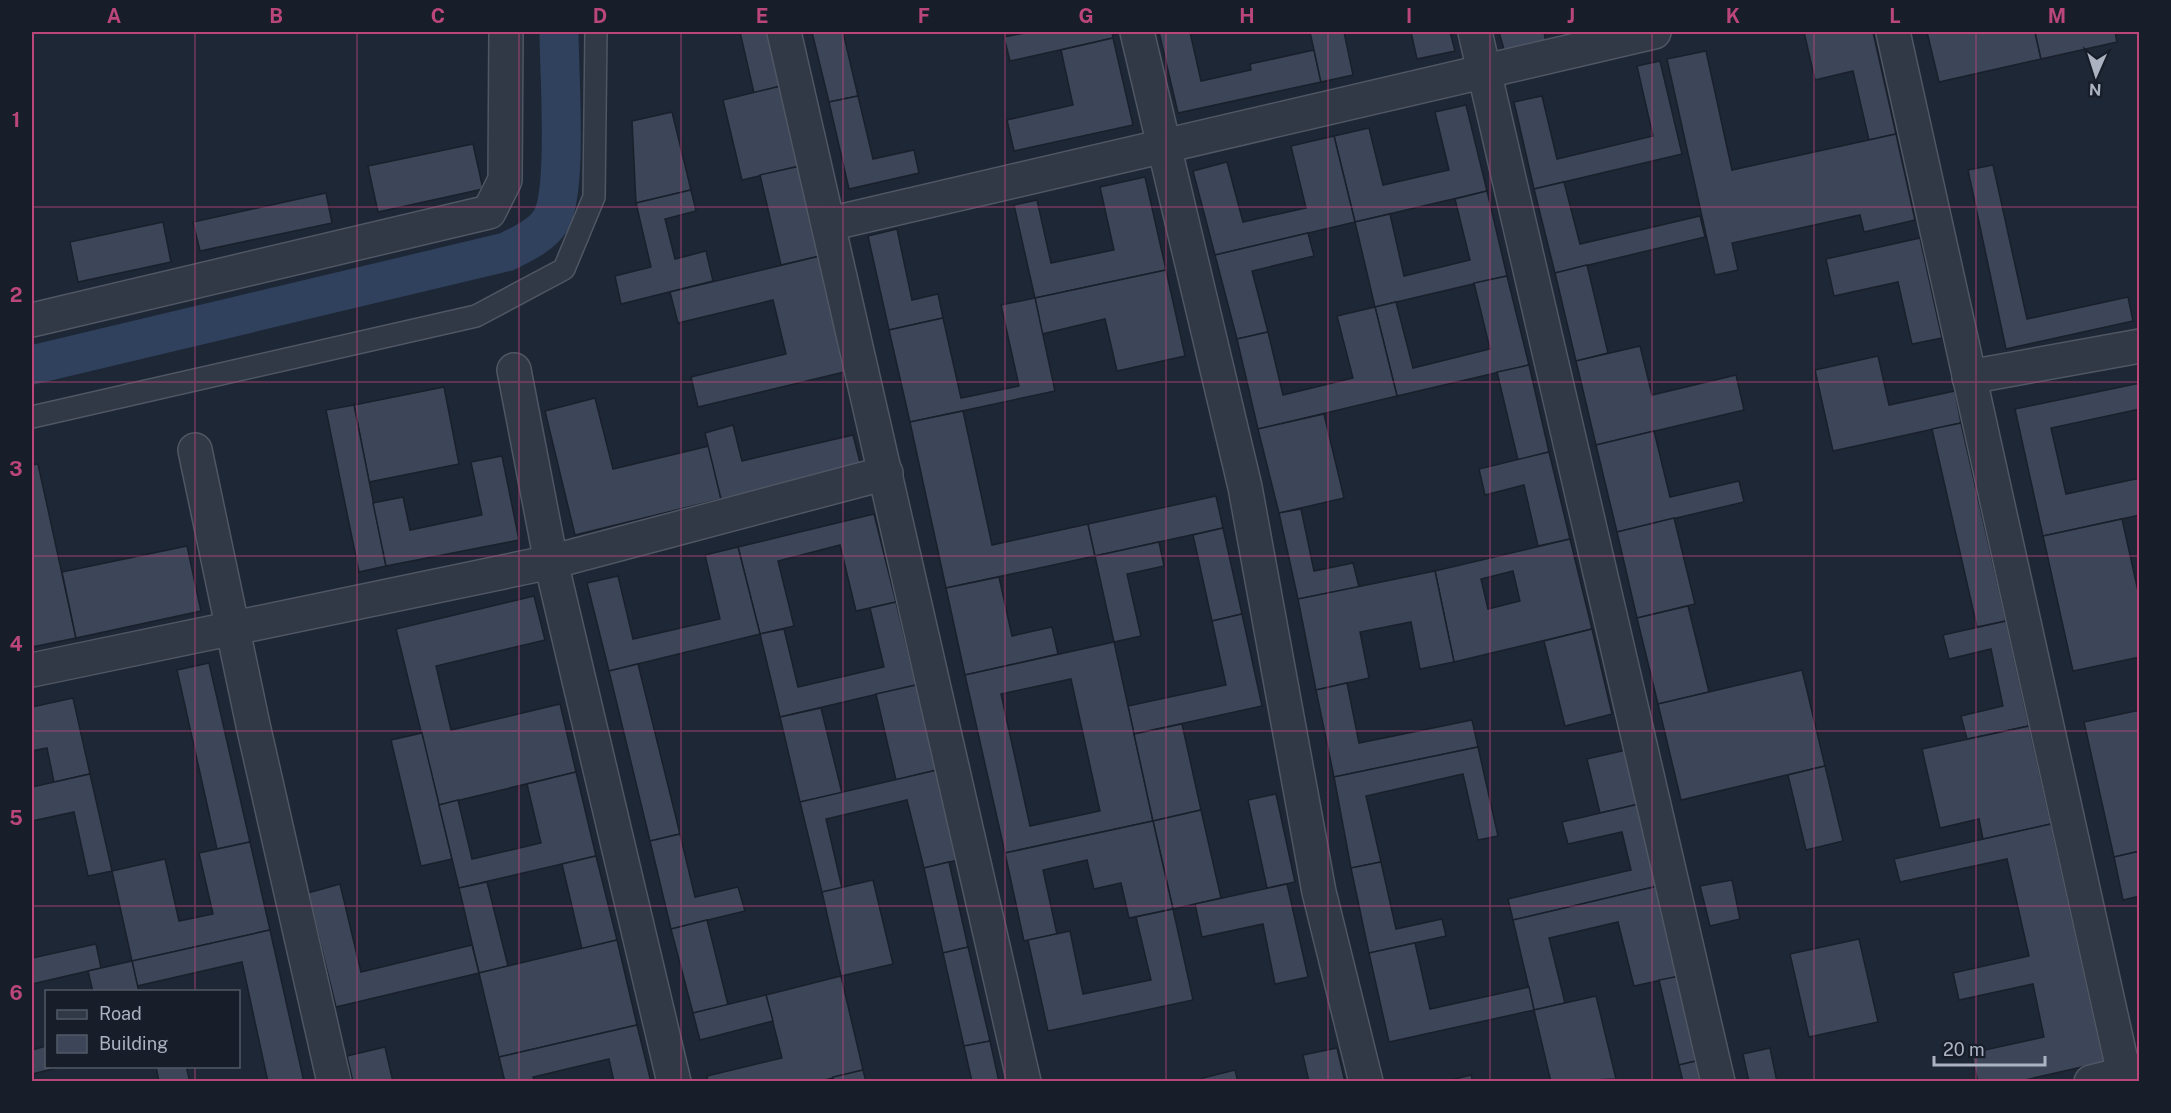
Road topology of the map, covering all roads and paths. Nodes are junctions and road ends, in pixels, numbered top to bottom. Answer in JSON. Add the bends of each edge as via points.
{"nodes":[{"id":1,"x":506,"y":32,"type":"edge"},
{"id":2,"x":596,"y":32,"type":"edge"},
{"id":3,"x":784,"y":32,"type":"edge"},
{"id":4,"x":1137,"y":32,"type":"edge"},
{"id":5,"x":1475,"y":32,"type":"edge"},
{"id":6,"x":1654,"y":32,"type":"edge"},
{"id":7,"x":1893,"y":32,"type":"edge"},
{"id":8,"x":1484,"y":70,"type":"junction"},
{"id":9,"x":1162,"y":145,"type":"junction"},
{"id":10,"x":829,"y":224,"type":"junction"},
{"id":11,"x":32,"y":320,"type":"edge"},
{"id":12,"x":2139,"y":346,"type":"edge"},
{"id":13,"x":514,"y":370,"type":"dead end"},
{"id":14,"x":1970,"y":376,"type":"junction"},
{"id":15,"x":32,"y":417,"type":"edge"},
{"id":16,"x":195,"y":450,"type":"dead end"},
{"id":17,"x":886,"y":473,"type":"junction"},
{"id":18,"x":551,"y":562,"type":"junction"},
{"id":19,"x":232,"y":627,"type":"junction"},
{"id":20,"x":32,"y":670,"type":"edge"},
{"id":21,"x":2132,"y":1072,"type":"edge"},
{"id":22,"x":334,"y":1082,"type":"edge"},
{"id":23,"x":674,"y":1082,"type":"edge"},
{"id":24,"x":1024,"y":1082,"type":"edge"},
{"id":25,"x":1366,"y":1082,"type":"edge"},
{"id":26,"x":1718,"y":1082,"type":"edge"},
{"id":27,"x":2091,"y":1082,"type":"edge"}],
"edges":[{"from":1,"to":11,"type":"street","via":[[505,180],[489,212]]},
{"from":2,"to":15,"type":"lane","via":[[594,197],[564,269],[476,316]]},
{"from":3,"to":10,"type":"street"},
{"from":4,"to":9,"type":"street"},
{"from":5,"to":8,"type":"street"},
{"from":6,"to":8,"type":"street"},
{"from":7,"to":14,"type":"street"},
{"from":8,"to":9,"type":"street"},
{"from":8,"to":26,"type":"street"},
{"from":9,"to":10,"type":"street"},
{"from":9,"to":25,"type":"street","via":[[1245,487],[1319,892]]},
{"from":10,"to":17,"type":"street"},
{"from":12,"to":14,"type":"street"},
{"from":13,"to":18,"type":"street"},
{"from":14,"to":21,"type":"street"},
{"from":16,"to":19,"type":"street"},
{"from":17,"to":18,"type":"street"},
{"from":17,"to":24,"type":"street"},
{"from":18,"to":19,"type":"street"},
{"from":18,"to":23,"type":"street"},
{"from":19,"to":20,"type":"street"},
{"from":19,"to":22,"type":"street"},
{"from":21,"to":27,"type":"street"}]}
